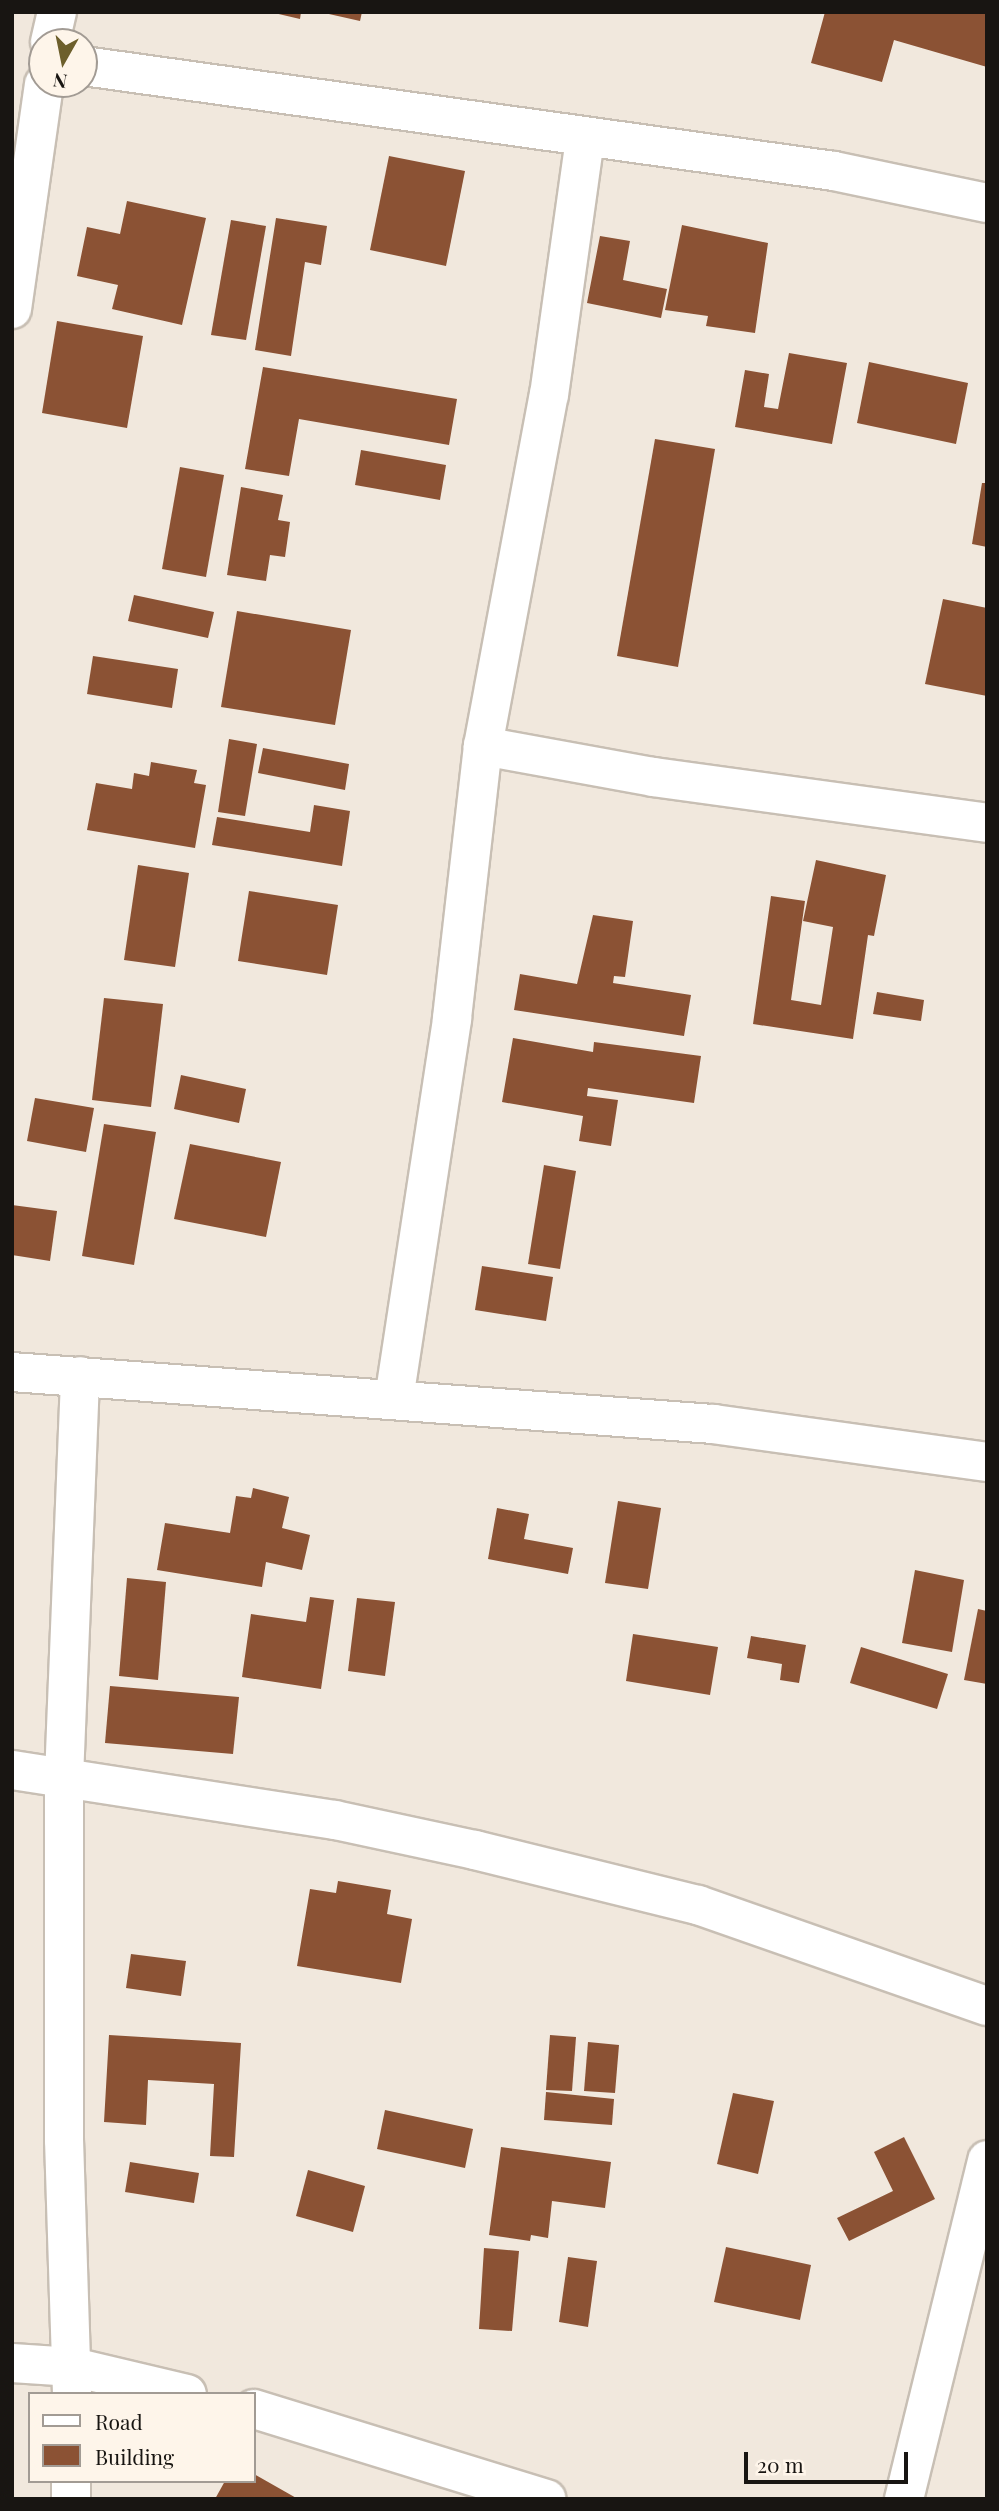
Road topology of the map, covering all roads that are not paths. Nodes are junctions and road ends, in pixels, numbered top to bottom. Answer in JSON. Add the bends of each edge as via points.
{"nodes":[{"id":1,"x":98,"y":68,"type":"edge"},
{"id":2,"x":42,"y":98,"type":"edge"},
{"id":3,"x":585,"y":139,"type":"junction"},
{"id":4,"x":987,"y":203,"type":"edge"},
{"id":5,"x":12,"y":309,"type":"edge"},
{"id":6,"x":483,"y":746,"type":"junction"},
{"id":7,"x":987,"y":822,"type":"edge"},
{"id":8,"x":12,"y":1372,"type":"edge"},
{"id":9,"x":80,"y":1376,"type":"junction"},
{"id":10,"x":394,"y":1399,"type":"junction"},
{"id":11,"x":987,"y":1462,"type":"edge"},
{"id":12,"x":12,"y":1770,"type":"edge"},
{"id":13,"x":64,"y":1777,"type":"junction"},
{"id":14,"x":987,"y":2006,"type":"edge"},
{"id":15,"x":987,"y":2160,"type":"edge"},
{"id":16,"x":12,"y":2363,"type":"edge"},
{"id":17,"x":72,"y":2380,"type":"edge"},
{"id":18,"x":171,"y":2392,"type":"edge"},
{"id":19,"x":256,"y":2409,"type":"edge"},
{"id":20,"x":546,"y":2499,"type":"edge"},
{"id":21,"x":904,"y":2499,"type":"edge"}],
"edges":[{"from":1,"to":3,"type":"street"},
{"from":2,"to":5,"type":"street"},
{"from":3,"to":4,"type":"street","via":[[834,171]]},
{"from":3,"to":6,"type":"street","via":[[549,395]]},
{"from":6,"to":7,"type":"street","via":[[653,777]]},
{"from":6,"to":10,"type":"street","via":[[452,1018]]},
{"from":8,"to":9,"type":"street"},
{"from":9,"to":10,"type":"street"},
{"from":9,"to":13,"type":"street"},
{"from":10,"to":11,"type":"street","via":[[713,1423]]},
{"from":12,"to":13,"type":"street"},
{"from":13,"to":14,"type":"street","via":[[335,1820],[698,1905]]},
{"from":13,"to":17,"type":"street","via":[[64,2140]]},
{"from":15,"to":21,"type":"street"},
{"from":16,"to":17,"type":"street"},
{"from":17,"to":18,"type":"street"},
{"from":19,"to":20,"type":"street","via":[[315,2424]]}]}
